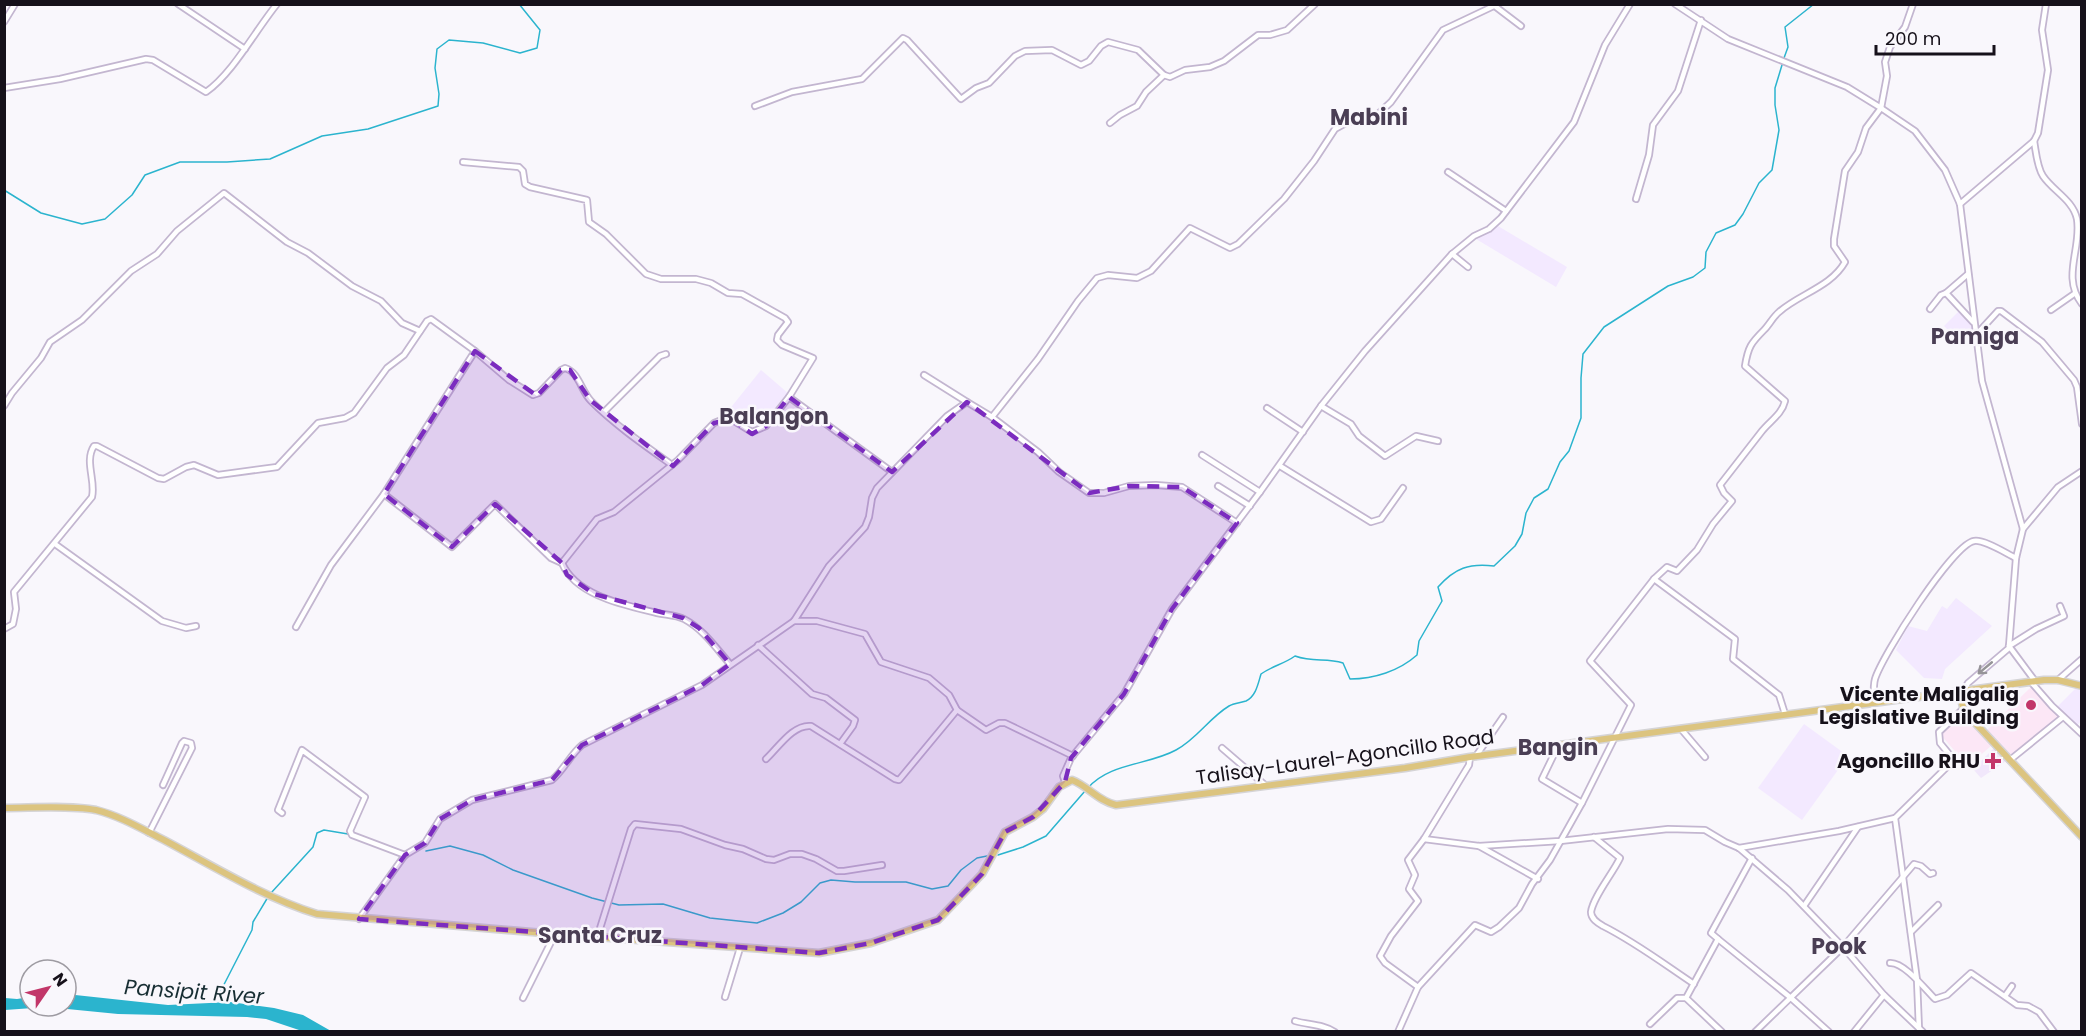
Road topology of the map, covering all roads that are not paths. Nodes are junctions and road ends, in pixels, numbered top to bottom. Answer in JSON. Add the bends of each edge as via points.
{"nodes":[{"id":1,"x":15,"y":4,"type":"edge"},
{"id":2,"x":178,"y":4,"type":"edge"},
{"id":3,"x":277,"y":4,"type":"edge"},
{"id":4,"x":1315,"y":4,"type":"edge"},
{"id":5,"x":1486,"y":4,"type":"edge"},
{"id":6,"x":1630,"y":4,"type":"edge"},
{"id":7,"x":1675,"y":4,"type":"edge"},
{"id":8,"x":1913,"y":4,"type":"edge"},
{"id":9,"x":2046,"y":4,"type":"edge"},
{"id":10,"x":1496,"y":7,"type":"edge"},
{"id":11,"x":1701,"y":20,"type":"junction"},
{"id":12,"x":4,"y":22,"type":"edge"},
{"id":13,"x":1521,"y":26,"type":"dead end"},
{"id":14,"x":245,"y":49,"type":"junction"},
{"id":15,"x":1164,"y":75,"type":"junction"},
{"id":16,"x":4,"y":88,"type":"edge"},
{"id":17,"x":755,"y":106,"type":"dead end"},
{"id":18,"x":1881,"y":108,"type":"junction"},
{"id":19,"x":1110,"y":123,"type":"dead end"},
{"id":20,"x":2034,"y":141,"type":"junction"},
{"id":21,"x":463,"y":162,"type":"dead end"},
{"id":22,"x":1448,"y":172,"type":"dead end"},
{"id":23,"x":1636,"y":199,"type":"dead end"},
{"id":24,"x":1960,"y":204,"type":"junction"},
{"id":25,"x":1506,"y":211,"type":"junction"},
{"id":26,"x":1452,"y":254,"type":"junction"},
{"id":27,"x":1468,"y":267,"type":"dead end"},
{"id":28,"x":1968,"y":274,"type":"junction"},
{"id":29,"x":1946,"y":293,"type":"junction"},
{"id":30,"x":2074,"y":294,"type":"junction"},
{"id":31,"x":2082,"y":304,"type":"edge"},
{"id":32,"x":1930,"y":309,"type":"dead end"},
{"id":33,"x":2051,"y":310,"type":"dead end"},
{"id":34,"x":1973,"y":322,"type":"junction"},
{"id":35,"x":420,"y":331,"type":"junction"},
{"id":36,"x":1975,"y":336,"type":"junction"},
{"id":37,"x":475,"y":351,"type":"junction"},
{"id":38,"x":666,"y":354,"type":"dead end"},
{"id":39,"x":924,"y":375,"type":"dead end"},
{"id":40,"x":2077,"y":387,"type":"junction"},
{"id":41,"x":2082,"y":393,"type":"edge"},
{"id":42,"x":789,"y":397,"type":"junction"},
{"id":43,"x":967,"y":402,"type":"junction"},
{"id":44,"x":4,"y":406,"type":"edge"},
{"id":45,"x":1320,"y":406,"type":"junction"},
{"id":46,"x":1266,"y":408,"type":"dead end"},
{"id":47,"x":604,"y":412,"type":"junction"},
{"id":48,"x":992,"y":417,"type":"junction"},
{"id":49,"x":2082,"y":424,"type":"edge"},
{"id":50,"x":1303,"y":432,"type":"junction"},
{"id":51,"x":1438,"y":441,"type":"dead end"},
{"id":52,"x":1202,"y":454,"type":"dead end"},
{"id":53,"x":672,"y":465,"type":"junction"},
{"id":54,"x":1280,"y":466,"type":"junction"},
{"id":55,"x":2082,"y":471,"type":"edge"},
{"id":56,"x":892,"y":472,"type":"junction"},
{"id":57,"x":1218,"y":486,"type":"dead end"},
{"id":58,"x":1403,"y":488,"type":"dead end"},
{"id":59,"x":1260,"y":492,"type":"junction"},
{"id":60,"x":384,"y":494,"type":"junction"},
{"id":61,"x":1250,"y":506,"type":"junction"},
{"id":62,"x":1237,"y":523,"type":"junction"},
{"id":63,"x":2023,"y":530,"type":"junction"},
{"id":64,"x":55,"y":544,"type":"junction"},
{"id":65,"x":2016,"y":558,"type":"junction"},
{"id":66,"x":562,"y":563,"type":"junction"},
{"id":67,"x":1654,"y":579,"type":"junction"},
{"id":68,"x":2060,"y":606,"type":"dead end"},
{"id":69,"x":794,"y":621,"type":"junction"},
{"id":70,"x":196,"y":626,"type":"dead end"},
{"id":71,"x":296,"y":627,"type":"dead end"},
{"id":72,"x":4,"y":629,"type":"edge"},
{"id":73,"x":758,"y":645,"type":"junction"},
{"id":74,"x":2009,"y":647,"type":"junction"},
{"id":75,"x":2082,"y":659,"type":"edge"},
{"id":76,"x":730,"y":664,"type":"junction"},
{"id":77,"x":2058,"y":680,"type":"junction"},
{"id":78,"x":2033,"y":682,"type":"junction"},
{"id":79,"x":2082,"y":686,"type":"edge"},
{"id":80,"x":1963,"y":691,"type":"junction"},
{"id":81,"x":1874,"y":702,"type":"junction"},
{"id":82,"x":1963,"y":709,"type":"junction"},
{"id":83,"x":957,"y":710,"type":"junction"},
{"id":84,"x":1785,"y":714,"type":"junction"},
{"id":85,"x":1503,"y":717,"type":"dead end"},
{"id":86,"x":2062,"y":717,"type":"junction"},
{"id":87,"x":1681,"y":729,"type":"junction"},
{"id":88,"x":2082,"y":734,"type":"edge"},
{"id":89,"x":1613,"y":738,"type":"junction"},
{"id":90,"x":840,"y":744,"type":"junction"},
{"id":91,"x":1558,"y":746,"type":"junction"},
{"id":92,"x":1222,"y":748,"type":"dead end"},
{"id":93,"x":1073,"y":756,"type":"junction"},
{"id":94,"x":1473,"y":756,"type":"junction"},
{"id":95,"x":1705,"y":757,"type":"dead end"},
{"id":96,"x":766,"y":759,"type":"dead end"},
{"id":97,"x":2010,"y":760,"type":"junction"},
{"id":98,"x":1065,"y":782,"type":"junction"},
{"id":99,"x":163,"y":785,"type":"dead end"},
{"id":100,"x":1265,"y":785,"type":"junction"},
{"id":101,"x":1582,"y":803,"type":"junction"},
{"id":102,"x":4,"y":807,"type":"edge"},
{"id":103,"x":282,"y":813,"type":"dead end"},
{"id":104,"x":1895,"y":818,"type":"junction"},
{"id":105,"x":1858,"y":827,"type":"junction"},
{"id":106,"x":149,"y":833,"type":"junction"},
{"id":107,"x":1593,"y":836,"type":"junction"},
{"id":108,"x":2082,"y":837,"type":"edge"},
{"id":109,"x":1424,"y":839,"type":"junction"},
{"id":110,"x":1560,"y":841,"type":"junction"},
{"id":111,"x":1479,"y":846,"type":"junction"},
{"id":112,"x":1739,"y":848,"type":"junction"},
{"id":113,"x":405,"y":855,"type":"junction"},
{"id":114,"x":1752,"y":858,"type":"junction"},
{"id":115,"x":882,"y":865,"type":"dead end"},
{"id":116,"x":1933,"y":873,"type":"dead end"},
{"id":117,"x":1904,"y":878,"type":"junction"},
{"id":118,"x":1538,"y":879,"type":"junction"},
{"id":119,"x":1938,"y":905,"type":"dead end"},
{"id":120,"x":1804,"y":906,"type":"junction"},
{"id":121,"x":359,"y":919,"type":"junction"},
{"id":122,"x":1911,"y":932,"type":"junction"},
{"id":123,"x":555,"y":934,"type":"junction"},
{"id":124,"x":597,"y":938,"type":"junction"},
{"id":125,"x":1718,"y":939,"type":"junction"},
{"id":126,"x":1843,"y":946,"type":"junction"},
{"id":127,"x":741,"y":948,"type":"junction"},
{"id":128,"x":1890,"y":963,"type":"dead end"},
{"id":129,"x":1917,"y":980,"type":"junction"},
{"id":130,"x":1694,"y":984,"type":"junction"},
{"id":131,"x":2012,"y":986,"type":"dead end"},
{"id":132,"x":1418,"y":987,"type":"junction"},
{"id":133,"x":1884,"y":995,"type":"junction"},
{"id":134,"x":2004,"y":996,"type":"junction"},
{"id":135,"x":725,"y":997,"type":"dead end"},
{"id":136,"x":523,"y":998,"type":"dead end"},
{"id":137,"x":1686,"y":998,"type":"junction"},
{"id":138,"x":1791,"y":998,"type":"junction"},
{"id":139,"x":1295,"y":1021,"type":"dead end"},
{"id":140,"x":1650,"y":1024,"type":"dead end"},
{"id":141,"x":1921,"y":1031,"type":"edge"},
{"id":142,"x":1335,"y":1032,"type":"edge"},
{"id":143,"x":1398,"y":1032,"type":"edge"},
{"id":144,"x":1722,"y":1032,"type":"edge"},
{"id":145,"x":1755,"y":1032,"type":"edge"},
{"id":146,"x":1829,"y":1032,"type":"edge"},
{"id":147,"x":1854,"y":1032,"type":"edge"},
{"id":148,"x":2054,"y":1032,"type":"edge"}],
"edges":[{"from":1,"to":12,"type":"street"},
{"from":2,"to":14,"type":"street"},
{"from":3,"to":14,"type":"street"},
{"from":4,"to":15,"type":"street","via":[[1287,30],[1257,35],[1224,61]]},
{"from":5,"to":10,"type":"street"},
{"from":6,"to":25,"type":"street","via":[[1605,45],[1574,122]]},
{"from":7,"to":11,"type":"street"},
{"from":8,"to":18,"type":"street","via":[[1885,62],[1887,76]]},
{"from":9,"to":20,"type":"street","via":[[2043,30],[2048,70]]},
{"from":10,"to":13,"type":"street"},
{"from":10,"to":48,"type":"street","via":[[1443,30],[1391,102],[1376,116],[1335,129],[1284,199],[1238,244],[1230,248],[1190,228],[1151,271],[1137,278],[1097,278]]},
{"from":11,"to":18,"type":"street","via":[[1728,39],[1847,87]]},
{"from":11,"to":23,"type":"street","via":[[1678,91],[1653,126]]},
{"from":14,"to":16,"type":"street","via":[[206,92],[146,59]]},
{"from":15,"to":17,"type":"street","via":[[1138,50],[1108,42],[1081,65],[1052,50],[1033,50],[1018,54],[989,82],[961,99],[903,38],[862,79],[792,92]]},
{"from":15,"to":19,"type":"street","via":[[1137,106]]},
{"from":18,"to":24,"type":"street","via":[[1915,131],[1945,170]]},
{"from":18,"to":67,"type":"street","via":[[1866,128],[1858,152],[1845,171],[1834,239],[1834,246],[1845,262],[1831,279],[1778,312],[1747,350],[1745,366],[1780,395],[1785,401],[1783,408],[1720,485],[1732,501],[1697,550],[1677,571],[1667,567]]},
{"from":20,"to":24,"type":"street"},
{"from":20,"to":30,"type":"street","via":[[2041,174],[2076,215]]},
{"from":21,"to":42,"type":"street","via":[[519,167],[530,187],[587,200],[589,222],[646,274],[711,283],[728,293],[742,294],[785,318],[787,326],[777,340],[813,358]]},
{"from":22,"to":25,"type":"street"},
{"from":24,"to":28,"type":"street"},
{"from":25,"to":26,"type":"street","via":[[1489,229],[1473,236]]},
{"from":26,"to":27,"type":"street"},
{"from":26,"to":45,"type":"street"},
{"from":28,"to":29,"type":"street"},
{"from":28,"to":34,"type":"street"},
{"from":29,"to":32,"type":"street"},
{"from":29,"to":34,"type":"street"},
{"from":30,"to":31,"type":"street"},
{"from":30,"to":33,"type":"street"},
{"from":34,"to":36,"type":"street"},
{"from":35,"to":37,"type":"street","via":[[431,319]]},
{"from":35,"to":44,"type":"street","via":[[402,323],[381,301],[348,284],[224,193],[177,231],[157,254],[131,271],[82,320],[50,342]]},
{"from":35,"to":64,"type":"street","via":[[354,413],[318,423],[277,467],[218,475],[194,465],[164,480],[94,446],[90,452],[92,497]]},
{"from":36,"to":40,"type":"street","via":[[1998,311],[2006,313],[2042,342]]},
{"from":36,"to":63,"type":"street","via":[[1982,381]]},
{"from":37,"to":47,"type":"street","via":[[533,395],[561,370],[570,370],[590,400]]},
{"from":37,"to":60,"type":"street"},
{"from":38,"to":47,"type":"street"},
{"from":39,"to":43,"type":"street"},
{"from":40,"to":41,"type":"street"},
{"from":40,"to":49,"type":"street"},
{"from":42,"to":53,"type":"street","via":[[766,426],[756,432],[731,419],[714,423]]},
{"from":42,"to":56,"type":"street"},
{"from":43,"to":48,"type":"street"},
{"from":43,"to":56,"type":"street"},
{"from":45,"to":50,"type":"street"},
{"from":45,"to":51,"type":"street","via":[[1351,424],[1359,436],[1385,456],[1416,436]]},
{"from":46,"to":50,"type":"street"},
{"from":47,"to":53,"type":"street"},
{"from":48,"to":62,"type":"street","via":[[1089,493],[1129,486],[1182,487]]},
{"from":50,"to":54,"type":"street"},
{"from":52,"to":59,"type":"street"},
{"from":53,"to":66,"type":"street","via":[[614,512],[597,519]]},
{"from":54,"to":58,"type":"street","via":[[1371,522],[1381,519]]},
{"from":54,"to":59,"type":"street"},
{"from":55,"to":63,"type":"street","via":[[2058,487]]},
{"from":56,"to":69,"type":"street","via":[[872,498],[865,527],[829,566]]},
{"from":57,"to":61,"type":"street"},
{"from":59,"to":61,"type":"street"},
{"from":60,"to":66,"type":"street","via":[[452,548],[495,504],[551,558]]},
{"from":60,"to":71,"type":"street","via":[[331,565]]},
{"from":61,"to":62,"type":"street"},
{"from":62,"to":93,"type":"street","via":[[1172,609],[1124,694]]},
{"from":63,"to":65,"type":"street"},
{"from":64,"to":70,"type":"street","via":[[162,621],[186,628]]},
{"from":64,"to":72,"type":"street","via":[[14,592],[13,624]]},
{"from":65,"to":74,"type":"street"},
{"from":65,"to":81,"type":"street","via":[[1981,541],[1970,543],[1959,552],[1916,606],[1875,680]]},
{"from":66,"to":76,"type":"street","via":[[567,575],[594,594],[634,608],[676,616],[699,628]]},
{"from":67,"to":84,"type":"street","via":[[1735,639],[1733,659],[1779,695]]},
{"from":67,"to":89,"type":"street","via":[[1590,661],[1631,705]]},
{"from":68,"to":74,"type":"street","via":[[2064,616]]},
{"from":69,"to":73,"type":"street"},
{"from":69,"to":83,"type":"street","via":[[817,621],[865,634],[881,662],[929,678],[949,695]]},
{"from":73,"to":76,"type":"street"},
{"from":73,"to":90,"type":"street","via":[[812,694],[826,698],[855,720]]},
{"from":74,"to":78,"type":"street"},
{"from":74,"to":80,"type":"street","one_way":true},
{"from":75,"to":77,"type":"street"},
{"from":76,"to":113,"type":"street","via":[[702,685],[582,746],[552,780],[472,800],[454,810],[440,819],[425,843]]},
{"from":77,"to":78,"type":"main road","name":"Talisay-Laurel-Agoncillo Road"},
{"from":77,"to":79,"type":"main road","name":"Talisay-Laurel-Agoncillo Road"},
{"from":78,"to":80,"type":"main road","name":"Talisay-Laurel-Agoncillo Road"},
{"from":78,"to":86,"type":"street"},
{"from":80,"to":81,"type":"main road","name":"Talisay-Laurel-Agoncillo Road"},
{"from":80,"to":82,"type":"main road"},
{"from":81,"to":84,"type":"main road","name":"Talisay-Laurel-Agoncillo Road"},
{"from":82,"to":97,"type":"main road"},
{"from":82,"to":104,"type":"street","via":[[1939,732],[1940,742],[1954,760]]},
{"from":83,"to":90,"type":"street","via":[[899,780]]},
{"from":83,"to":93,"type":"street","via":[[986,730],[1005,723]]},
{"from":84,"to":87,"type":"main road","name":"Talisay-Laurel-Agoncillo Road"},
{"from":85,"to":94,"type":"street"},
{"from":86,"to":88,"type":"street"},
{"from":86,"to":97,"type":"street"},
{"from":87,"to":89,"type":"main road","name":"Talisay-Laurel-Agoncillo Road"},
{"from":87,"to":95,"type":"street"},
{"from":89,"to":91,"type":"main road","name":"Talisay-Laurel-Agoncillo Road"},
{"from":89,"to":101,"type":"street"},
{"from":90,"to":96,"type":"street","via":[[804,725]]},
{"from":91,"to":94,"type":"main road","name":"Talisay-Laurel-Agoncillo Road"},
{"from":91,"to":101,"type":"street","via":[[1542,779]]},
{"from":92,"to":100,"type":"street"},
{"from":93,"to":98,"type":"street","via":[[1063,776]]},
{"from":94,"to":100,"type":"main road","name":"Talisay-Laurel-Agoncillo Road"},
{"from":94,"to":109,"type":"street"},
{"from":97,"to":108,"type":"main road"},
{"from":98,"to":100,"type":"main road","name":"Talisay-Laurel-Agoncillo Road","via":[[1081,784],[1105,802],[1116,805]]},
{"from":98,"to":127,"type":"main road","via":[[1033,817],[1005,832],[982,874],[938,920],[872,943],[819,953]]},
{"from":99,"to":106,"type":"street","via":[[182,743],[191,743],[192,748]]},
{"from":101,"to":110,"type":"street"},
{"from":102,"to":106,"type":"main road","via":[[94,810]]},
{"from":103,"to":113,"type":"street","via":[[278,810],[302,750],[365,797],[350,831],[352,835]]},
{"from":104,"to":105,"type":"street"},
{"from":104,"to":117,"type":"street"},
{"from":105,"to":112,"type":"street"},
{"from":105,"to":120,"type":"street"},
{"from":106,"to":121,"type":"main road","via":[[276,898],[316,914]]},
{"from":107,"to":110,"type":"street"},
{"from":107,"to":112,"type":"street","via":[[1687,828],[1705,830]]},
{"from":107,"to":130,"type":"street","via":[[1620,858],[1597,898],[1592,917]]},
{"from":109,"to":111,"type":"street"},
{"from":109,"to":132,"type":"street","via":[[1408,860],[1415,875],[1409,889],[1418,901],[1380,956]]},
{"from":110,"to":111,"type":"street"},
{"from":110,"to":118,"type":"street"},
{"from":111,"to":118,"type":"street"},
{"from":112,"to":114,"type":"street"},
{"from":113,"to":121,"type":"street"},
{"from":114,"to":120,"type":"street"},
{"from":114,"to":125,"type":"street","via":[[1711,933]]},
{"from":115,"to":124,"type":"street","via":[[837,871],[802,854],[766,859],[681,829],[635,824]]},
{"from":116,"to":117,"type":"street","via":[[1914,864]]},
{"from":117,"to":122,"type":"street"},
{"from":117,"to":126,"type":"street"},
{"from":118,"to":132,"type":"street","via":[[1519,908],[1499,927],[1491,932],[1475,925]]},
{"from":119,"to":122,"type":"street"},
{"from":120,"to":126,"type":"street"},
{"from":121,"to":123,"type":"main road"},
{"from":122,"to":129,"type":"street"},
{"from":123,"to":124,"type":"main road"},
{"from":123,"to":136,"type":"street"},
{"from":124,"to":127,"type":"main road"},
{"from":125,"to":130,"type":"street"},
{"from":125,"to":138,"type":"street"},
{"from":126,"to":133,"type":"street"},
{"from":126,"to":138,"type":"street"},
{"from":127,"to":135,"type":"street"},
{"from":128,"to":129,"type":"street"},
{"from":129,"to":134,"type":"street","via":[[1935,999],[1971,973]]},
{"from":129,"to":141,"type":"street"},
{"from":130,"to":137,"type":"street"},
{"from":131,"to":134,"type":"street"},
{"from":132,"to":143,"type":"street"},
{"from":133,"to":141,"type":"street"},
{"from":133,"to":147,"type":"street"},
{"from":134,"to":148,"type":"street","via":[[2039,1012]]},
{"from":137,"to":140,"type":"street","via":[[1677,998]]},
{"from":137,"to":144,"type":"street"},
{"from":138,"to":145,"type":"street"},
{"from":138,"to":146,"type":"street"},
{"from":139,"to":142,"type":"street","via":[[1325,1026]]}]}
